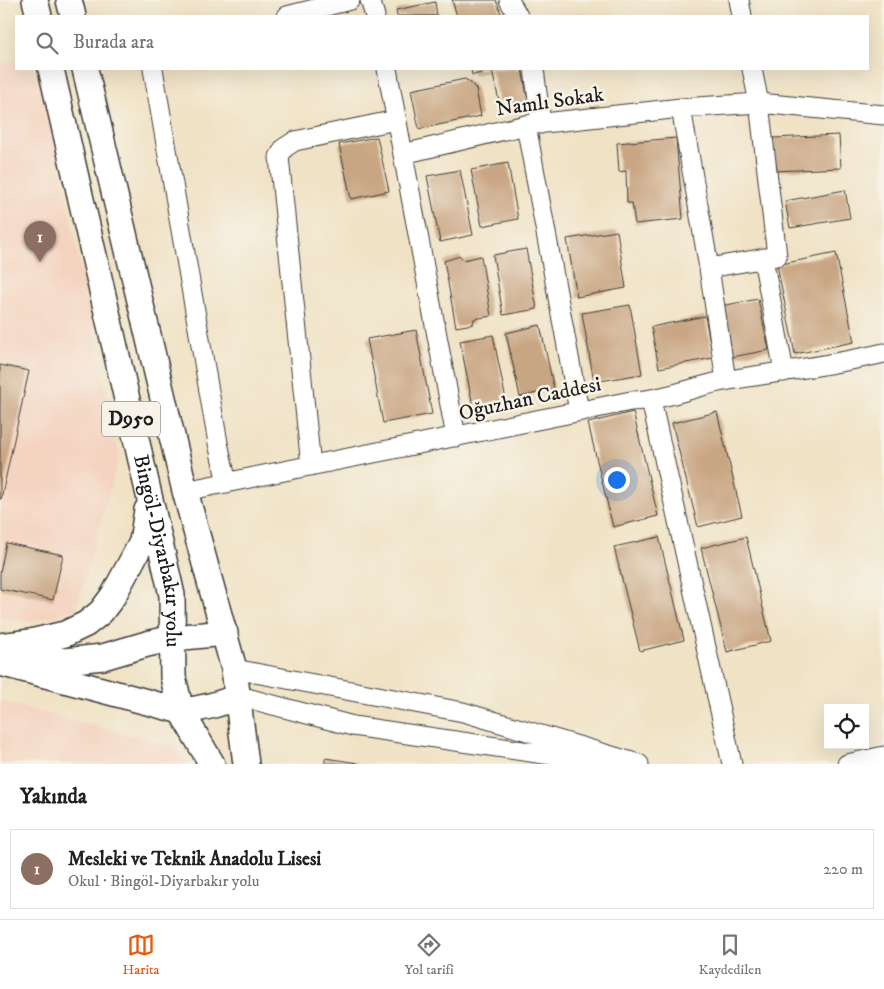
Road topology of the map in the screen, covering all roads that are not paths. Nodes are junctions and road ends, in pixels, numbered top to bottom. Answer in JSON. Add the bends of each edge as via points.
{"nodes":[{"id":1,"x":69,"y":0,"type":"edge"},
{"id":2,"x":350,"y":0,"type":"edge"},
{"id":3,"x":370,"y":0,"type":"edge"},
{"id":4,"x":509,"y":0,"type":"edge"},
{"id":5,"x":739,"y":0,"type":"edge"},
{"id":6,"x":73,"y":15,"type":"edge"},
{"id":7,"x":291,"y":15,"type":"edge"},
{"id":8,"x":375,"y":15,"type":"edge"},
{"id":9,"x":517,"y":15,"type":"edge"},
{"id":10,"x":742,"y":15,"type":"edge"},
{"id":11,"x":51,"y":70,"type":"edge"},
{"id":12,"x":85,"y":70,"type":"edge"},
{"id":13,"x":152,"y":70,"type":"edge"},
{"id":14,"x":387,"y":70,"type":"edge"},
{"id":15,"x":534,"y":70,"type":"edge"},
{"id":16,"x":752,"y":70,"type":"edge"},
{"id":17,"x":759,"y":102,"type":"junction"},
{"id":18,"x":681,"y":108,"type":"junction"},
{"id":19,"x":884,"y":115,"type":"edge"},
{"id":20,"x":396,"y":120,"type":"junction"},
{"id":21,"x":534,"y":125,"type":"junction"},
{"id":22,"x":403,"y":154,"type":"junction"},
{"id":23,"x":763,"y":258,"type":"junction"},
{"id":24,"x":709,"y":268,"type":"junction"},
{"id":25,"x":884,"y":353,"type":"edge"},
{"id":26,"x":784,"y":372,"type":"junction"},
{"id":27,"x":726,"y":381,"type":"junction"},
{"id":28,"x":651,"y":400,"type":"junction"},
{"id":29,"x":579,"y":411,"type":"junction"},
{"id":30,"x":456,"y":437,"type":"junction"},
{"id":31,"x":311,"y":466,"type":"junction"},
{"id":32,"x":227,"y":483,"type":"junction"},
{"id":33,"x":185,"y":491,"type":"junction"},
{"id":34,"x":149,"y":495,"type":"junction"},
{"id":35,"x":225,"y":633,"type":"junction"},
{"id":36,"x":174,"y":638,"type":"junction"},
{"id":37,"x":0,"y":646,"type":"edge"},
{"id":38,"x":0,"y":651,"type":"edge"},
{"id":39,"x":0,"y":663,"type":"edge"},
{"id":40,"x":234,"y":668,"type":"junction"},
{"id":41,"x":239,"y":696,"type":"junction"},
{"id":42,"x":182,"y":711,"type":"junction"},
{"id":43,"x":884,"y":756,"type":"edge"},
{"id":44,"x":212,"y":764,"type":"edge"},
{"id":45,"x":246,"y":764,"type":"edge"},
{"id":46,"x":613,"y":764,"type":"edge"},
{"id":47,"x":639,"y":764,"type":"edge"},
{"id":48,"x":732,"y":764,"type":"edge"},
{"id":49,"x":847,"y":764,"type":"edge"}],
"edges":[{"from":1,"to":6,"type":"main road"},
{"from":2,"to":7,"type":"street"},
{"from":3,"to":8,"type":"street"},
{"from":4,"to":9,"type":"street"},
{"from":5,"to":10,"type":"street"},
{"from":11,"to":34,"type":"main road","name":"Bingöl-Diyarbakır yolu","number":"D950"},
{"from":12,"to":33,"type":"main road","name":"Bingöl-Diyarbakır yolu","number":"D950"},
{"from":13,"to":32,"type":"street"},
{"from":14,"to":20,"type":"street"},
{"from":15,"to":21,"type":"street"},
{"from":16,"to":17,"type":"street"},
{"from":17,"to":18,"type":"street","name":"Namlı Sokak"},
{"from":17,"to":19,"type":"street","name":"Namlı Sokak"},
{"from":17,"to":23,"type":"street","via":[[777,256]]},
{"from":18,"to":21,"type":"street","name":"Namlı Sokak"},
{"from":18,"to":24,"type":"street"},
{"from":20,"to":22,"type":"street"},
{"from":20,"to":31,"type":"street","via":[[295,141],[284,148],[279,157]]},
{"from":21,"to":22,"type":"street","name":"Namlı Sokak"},
{"from":21,"to":29,"type":"street"},
{"from":22,"to":30,"type":"street"},
{"from":23,"to":24,"type":"street"},
{"from":23,"to":26,"type":"street"},
{"from":24,"to":27,"type":"street"},
{"from":25,"to":26,"type":"street","name":"Oğuzhan Caddesi"},
{"from":26,"to":27,"type":"street","name":"Oğuzhan Caddesi"},
{"from":27,"to":28,"type":"street","name":"Oğuzhan Caddesi"},
{"from":28,"to":29,"type":"street","name":"Oğuzhan Caddesi","via":[[631,400]]},
{"from":28,"to":48,"type":"street"},
{"from":29,"to":30,"type":"street","name":"Oğuzhan Caddesi"},
{"from":30,"to":31,"type":"street","name":"Oğuzhan Caddesi"},
{"from":31,"to":32,"type":"street","name":"Oğuzhan Caddesi"},
{"from":32,"to":33,"type":"street","name":"Oğuzhan Caddesi"},
{"from":33,"to":35,"type":"main road","name":"Bingöl-Diyarbakır yolu","number":"D950"},
{"from":34,"to":36,"type":"main road","name":"Bingöl-Diyarbakır yolu","number":"D950","via":[[172,595]]},
{"from":34,"to":37,"type":"main road","via":[[142,542],[113,596],[100,612],[66,634]]},
{"from":35,"to":36,"type":"main road"},
{"from":35,"to":40,"type":"main road","name":"Bingöl-Diyarbakır yolu","number":"D950"},
{"from":36,"to":38,"type":"main road","via":[[103,657],[64,660]]},
{"from":36,"to":42,"type":"main road","name":"Bingöl-Diyarbakır yolu","number":"D950","via":[[174,677]]},
{"from":39,"to":42,"type":"main road"},
{"from":40,"to":41,"type":"main road","name":"Bingöl-Diyarbakır yolu","number":"D950"},
{"from":40,"to":47,"type":"street","via":[[463,712]]},
{"from":41,"to":42,"type":"main road","via":[[204,709]]},
{"from":41,"to":45,"type":"main road","name":"Bingöl-Diyarbakır yolu","number":"D950"},
{"from":41,"to":46,"type":"street","via":[[352,726]]},
{"from":42,"to":44,"type":"main road","name":"Bingöl-Diyarbakır yolu","number":"D950"},
{"from":43,"to":49,"type":"street"}]}
